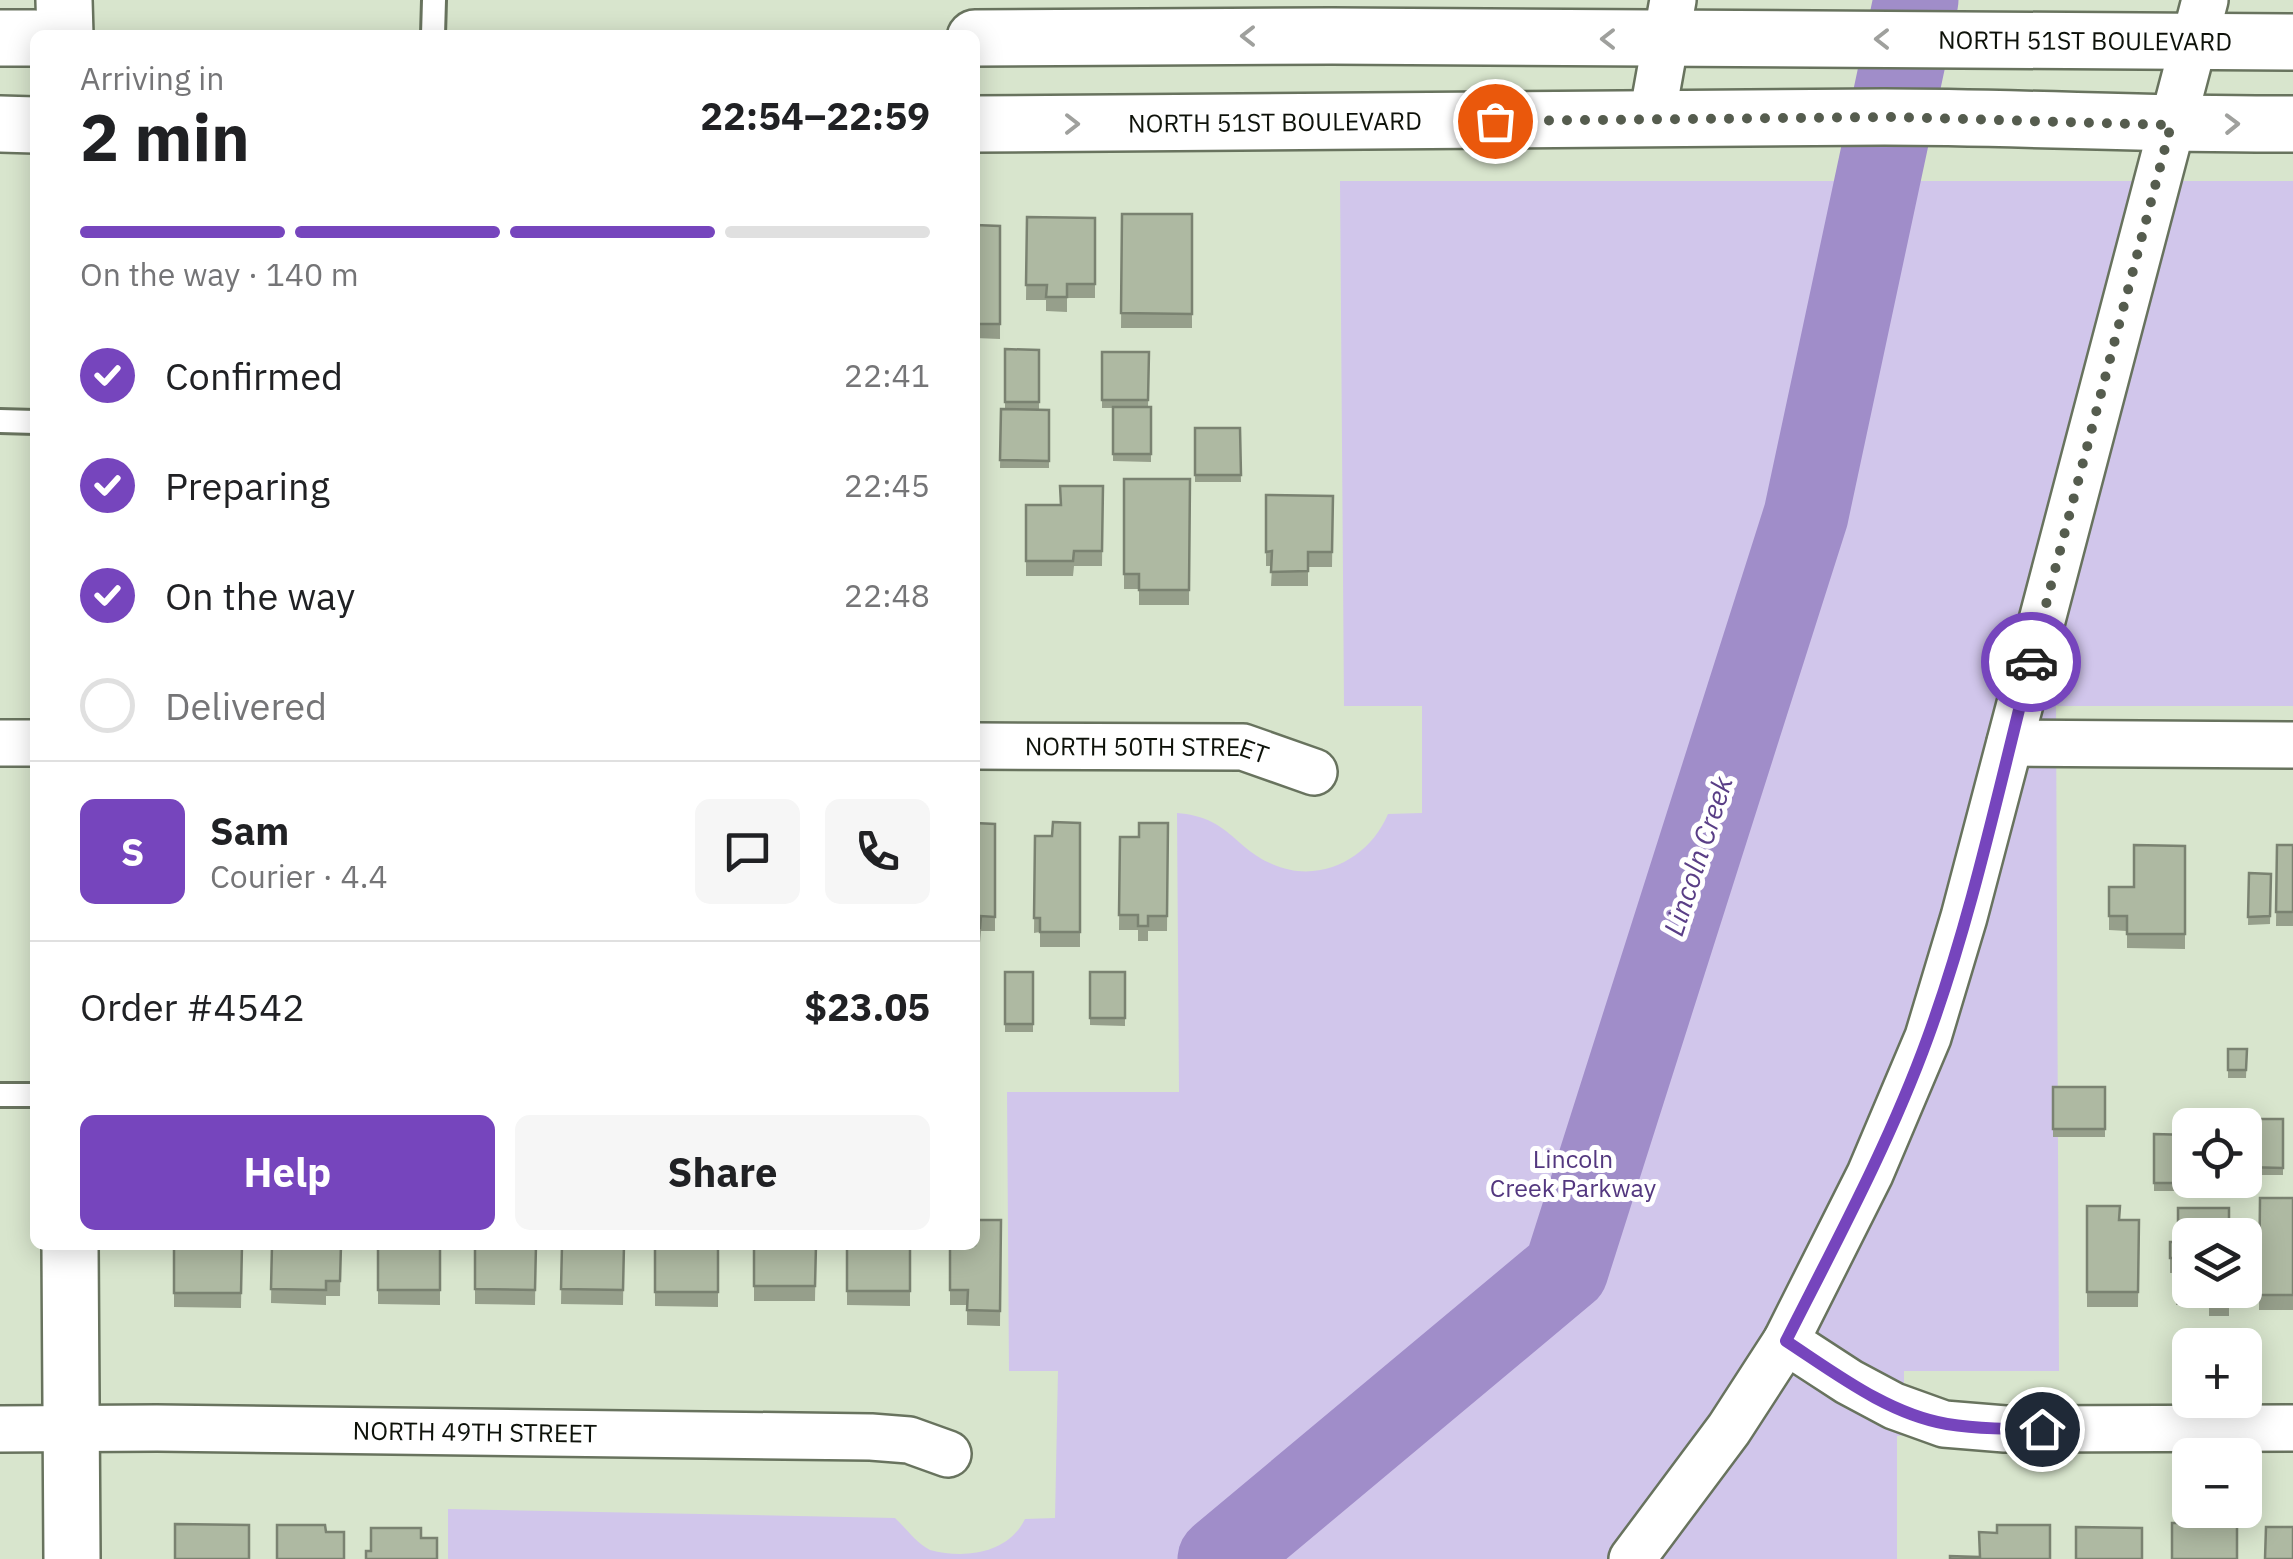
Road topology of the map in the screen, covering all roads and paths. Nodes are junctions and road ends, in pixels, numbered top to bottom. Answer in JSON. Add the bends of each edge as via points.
{"nodes":[{"id":1,"x":64,"y":0,"type":"edge"},
{"id":2,"x":434,"y":0,"type":"edge"},
{"id":3,"x":1669,"y":19,"type":"edge"},
{"id":4,"x":2200,"y":21,"type":"edge"},
{"id":5,"x":64,"y":30,"type":"edge"},
{"id":6,"x":434,"y":30,"type":"edge"},
{"id":7,"x":0,"y":38,"type":"edge"},
{"id":8,"x":30,"y":38,"type":"edge"},
{"id":9,"x":980,"y":38,"type":"edge"},
{"id":10,"x":2293,"y":42,"type":"edge"},
{"id":11,"x":1652,"y":117,"type":"junction"},
{"id":12,"x":0,"y":124,"type":"edge"},
{"id":13,"x":980,"y":124,"type":"edge"},
{"id":14,"x":2293,"y":124,"type":"edge"},
{"id":15,"x":30,"y":125,"type":"edge"},
{"id":16,"x":2171,"y":125,"type":"junction"},
{"id":17,"x":0,"y":422,"type":"edge"},
{"id":18,"x":30,"y":422,"type":"edge"},
{"id":19,"x":0,"y":743,"type":"edge"},
{"id":20,"x":30,"y":743,"type":"edge"},
{"id":21,"x":2010,"y":743,"type":"junction"},
{"id":22,"x":2293,"y":745,"type":"edge"},
{"id":23,"x":980,"y":746,"type":"edge"},
{"id":24,"x":1314,"y":772,"type":"dead end"},
{"id":25,"x":0,"y":1095,"type":"edge"},
{"id":26,"x":30,"y":1095,"type":"edge"},
{"id":27,"x":70,"y":1250,"type":"edge"},
{"id":28,"x":1786,"y":1341,"type":"junction"},
{"id":29,"x":2293,"y":1428,"type":"edge"},
{"id":30,"x":0,"y":1429,"type":"edge"},
{"id":31,"x":69,"y":1430,"type":"junction"},
{"id":32,"x":948,"y":1454,"type":"dead end"},
{"id":33,"x":72,"y":1559,"type":"edge"},
{"id":34,"x":1632,"y":1559,"type":"edge"}],
"edges":[{"from":1,"to":5,"type":"street"},
{"from":2,"to":6,"type":"lane"},
{"from":4,"to":3,"type":"street","name":"NORTH 51ST BOULEVARD","one_way":true,"via":[[2014,39],[1740,40]]},
{"from":3,"to":9,"type":"street","name":"NORTH 51ST BOULEVARD","one_way":true},
{"from":3,"to":11,"type":"street"},
{"from":4,"to":10,"type":"street","name":"NORTH 51ST BOULEVARD"},
{"from":4,"to":16,"type":"street"},
{"from":7,"to":8,"type":"street"},
{"from":13,"to":11,"type":"street","name":"NORTH 51ST BOULEVARD","one_way":true},
{"from":11,"to":16,"type":"street","name":"NORTH 51ST BOULEVARD"},
{"from":12,"to":15,"type":"street"},
{"from":16,"to":14,"type":"street","name":"NORTH 51ST BOULEVARD","one_way":true},
{"from":16,"to":21,"type":"street"},
{"from":17,"to":18,"type":"lane"},
{"from":19,"to":20,"type":"street"},
{"from":21,"to":22,"type":"street"},
{"from":21,"to":28,"type":"street","via":[[1928,1037],[1870,1174]]},
{"from":23,"to":24,"type":"street","name":"NORTH 50TH STREET","via":[[1243,747]]},
{"from":25,"to":26,"type":"lane"},
{"from":27,"to":31,"type":"street"},
{"from":28,"to":29,"type":"street","via":[[1894,1406],[1944,1424]]},
{"from":28,"to":34,"type":"street"},
{"from":30,"to":31,"type":"street","name":"NORTH 49TH STREET"},
{"from":31,"to":32,"type":"street","name":"NORTH 49TH STREET","via":[[871,1437],[909,1440]]},
{"from":31,"to":33,"type":"street"}]}
